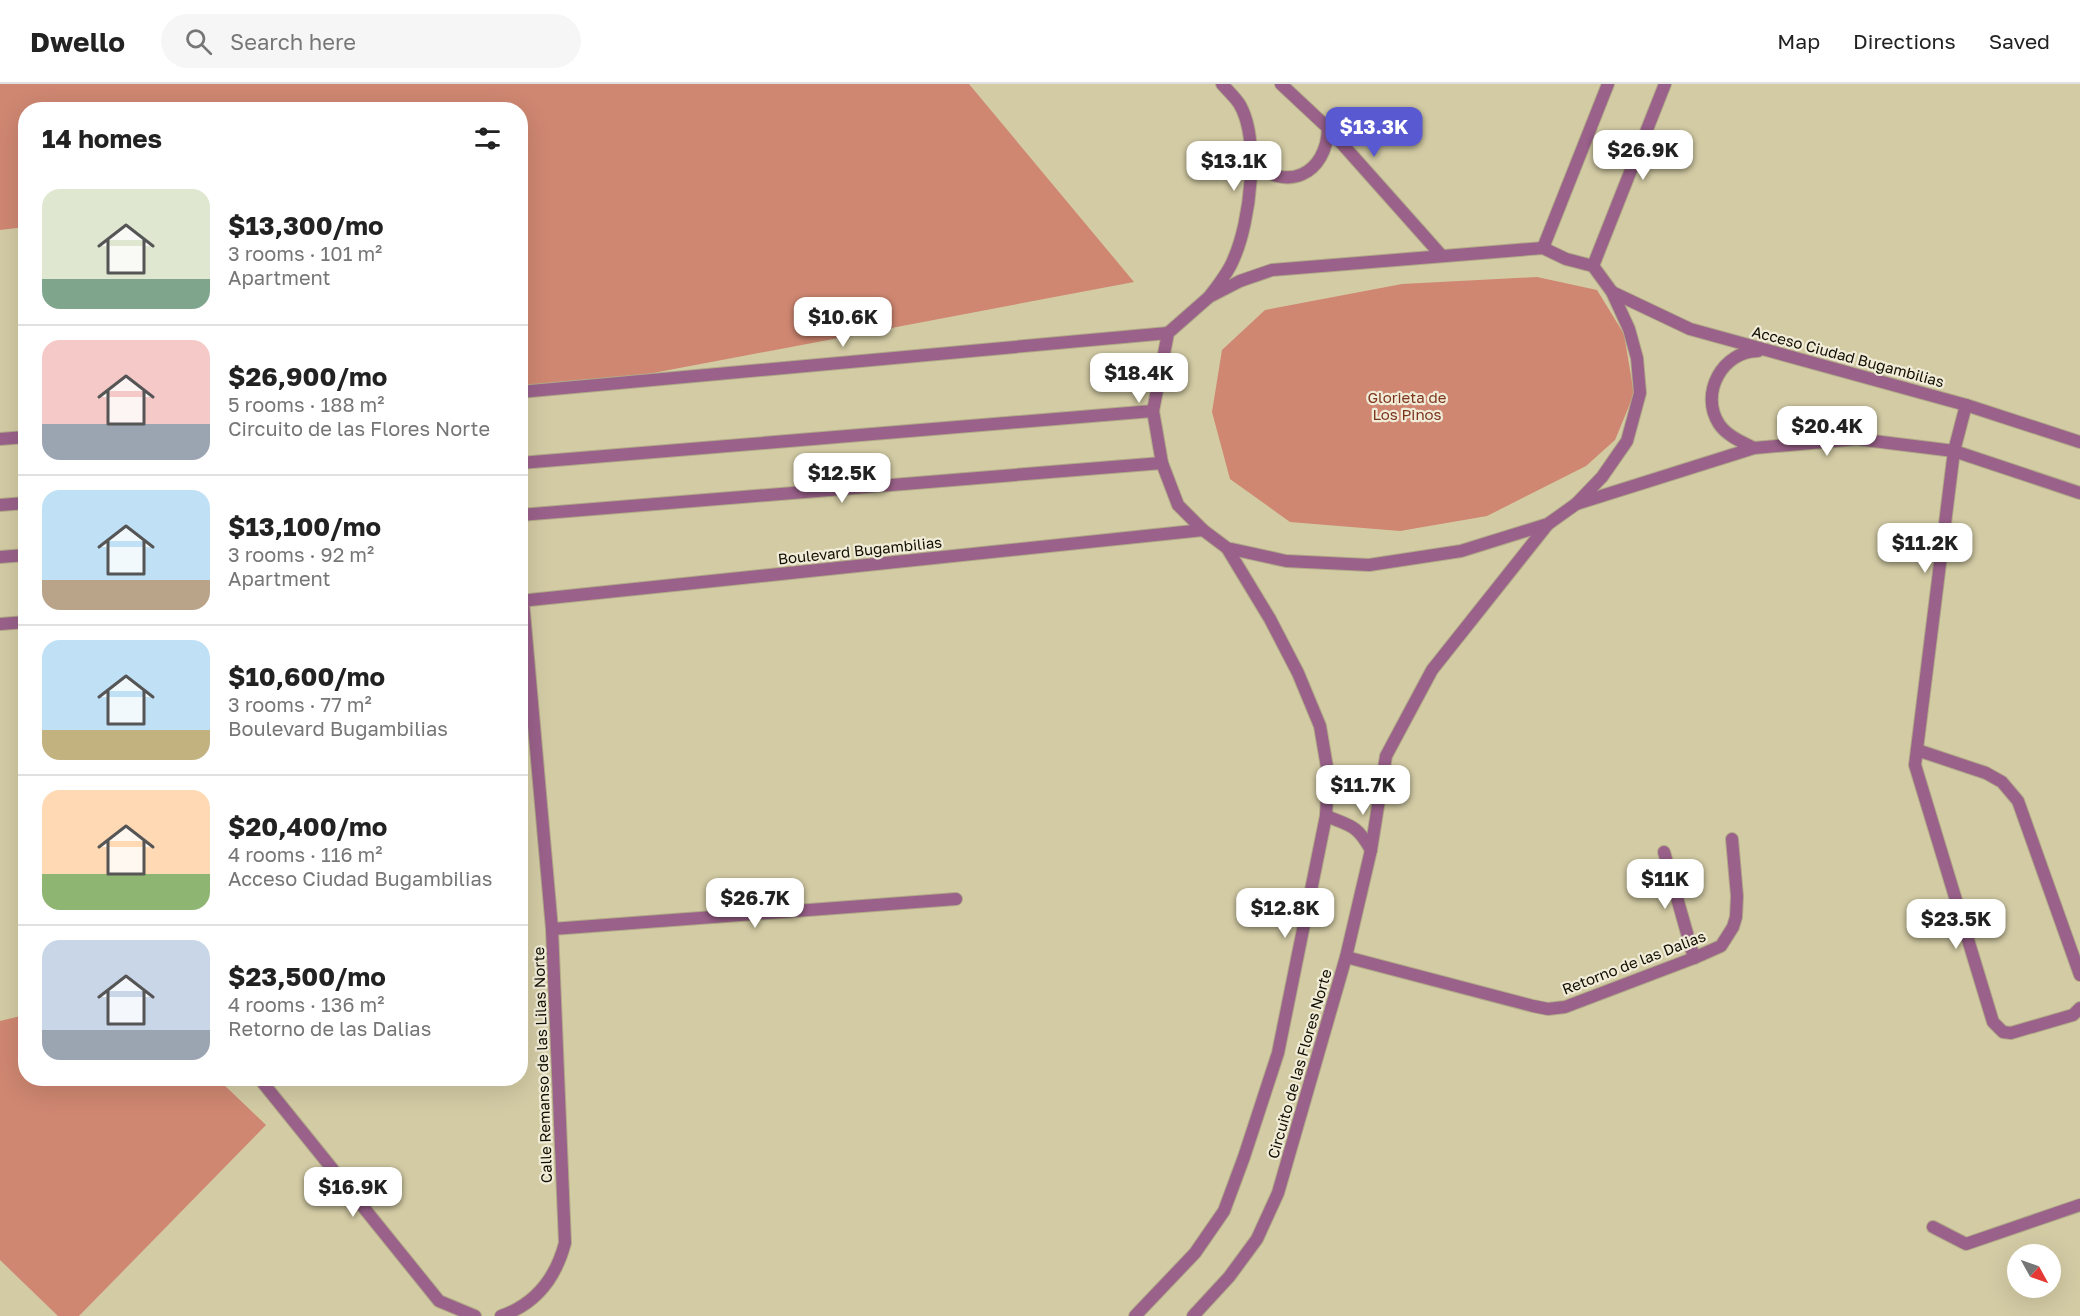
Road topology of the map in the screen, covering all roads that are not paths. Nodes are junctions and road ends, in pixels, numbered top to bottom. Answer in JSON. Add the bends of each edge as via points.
{"nodes":[{"id":1,"x":1222,"y":84,"type":"edge"},
{"id":2,"x":1281,"y":84,"type":"edge"},
{"id":3,"x":1608,"y":84,"type":"edge"},
{"id":4,"x":1665,"y":84,"type":"edge"},
{"id":5,"x":1328,"y":128,"type":"junction"},
{"id":6,"x":1252,"y":161,"type":"junction"},
{"id":7,"x":1543,"y":248,"type":"junction"},
{"id":8,"x":1441,"y":255,"type":"junction"},
{"id":9,"x":1593,"y":266,"type":"junction"},
{"id":10,"x":1612,"y":292,"type":"junction"},
{"id":11,"x":1209,"y":297,"type":"junction"},
{"id":12,"x":1168,"y":333,"type":"junction"},
{"id":13,"x":1766,"y":351,"type":"junction"},
{"id":14,"x":528,"y":391,"type":"edge"},
{"id":15,"x":1966,"y":405,"type":"junction"},
{"id":16,"x":1154,"y":411,"type":"junction"},
{"id":17,"x":18,"y":437,"type":"edge"},
{"id":18,"x":0,"y":439,"type":"edge"},
{"id":19,"x":2080,"y":442,"type":"edge"},
{"id":20,"x":1754,"y":448,"type":"junction"},
{"id":21,"x":1954,"y":451,"type":"junction"},
{"id":22,"x":528,"y":462,"type":"edge"},
{"id":23,"x":1162,"y":463,"type":"junction"},
{"id":24,"x":2080,"y":493,"type":"edge"},
{"id":25,"x":18,"y":504,"type":"edge"},
{"id":26,"x":1576,"y":504,"type":"junction"},
{"id":27,"x":0,"y":505,"type":"edge"},
{"id":28,"x":528,"y":514,"type":"edge"},
{"id":29,"x":1548,"y":524,"type":"junction"},
{"id":30,"x":1203,"y":530,"type":"junction"},
{"id":31,"x":1227,"y":548,"type":"junction"},
{"id":32,"x":18,"y":556,"type":"edge"},
{"id":33,"x":0,"y":558,"type":"edge"},
{"id":34,"x":528,"y":600,"type":"edge"},
{"id":35,"x":18,"y":623,"type":"edge"},
{"id":36,"x":0,"y":624,"type":"edge"},
{"id":37,"x":528,"y":667,"type":"edge"},
{"id":38,"x":1917,"y":750,"type":"junction"},
{"id":39,"x":1326,"y":816,"type":"junction"},
{"id":40,"x":1732,"y":839,"type":"dead end"},
{"id":41,"x":1371,"y":850,"type":"junction"},
{"id":42,"x":1664,"y":852,"type":"dead end"},
{"id":43,"x":956,"y":899,"type":"dead end"},
{"id":44,"x":552,"y":929,"type":"junction"},
{"id":45,"x":1346,"y":957,"type":"junction"},
{"id":46,"x":1694,"y":958,"type":"junction"},
{"id":47,"x":2080,"y":975,"type":"edge"},
{"id":48,"x":2080,"y":1008,"type":"edge"},
{"id":49,"x":265,"y":1086,"type":"edge"},
{"id":50,"x":2080,"y":1205,"type":"edge"},
{"id":51,"x":1933,"y":1227,"type":"dead end"},
{"id":52,"x":475,"y":1316,"type":"edge"},
{"id":53,"x":501,"y":1316,"type":"edge"},
{"id":54,"x":1135,"y":1316,"type":"edge"},
{"id":55,"x":1193,"y":1316,"type":"edge"}],
"edges":[{"from":1,"to":6,"type":"street","via":[[1240,105],[1250,135]]},
{"from":2,"to":5,"type":"street"},
{"from":3,"to":7,"type":"street"},
{"from":4,"to":9,"type":"street"},
{"from":5,"to":6,"type":"street","via":[[1323,156],[1302,175],[1275,176]]},
{"from":5,"to":8,"type":"street"},
{"from":6,"to":11,"type":"street","via":[[1246,217],[1234,259]]},
{"from":7,"to":8,"type":"street"},
{"from":7,"to":9,"type":"street"},
{"from":8,"to":11,"type":"street","via":[[1272,270]]},
{"from":9,"to":10,"type":"street"},
{"from":10,"to":13,"type":"street","name":"Acceso Ciudad Bugambilias","via":[[1690,329]]},
{"from":10,"to":26,"type":"street","via":[[1629,329],[1640,393],[1627,441],[1602,477]]},
{"from":11,"to":12,"type":"street"},
{"from":12,"to":14,"type":"street"},
{"from":12,"to":16,"type":"street"},
{"from":13,"to":15,"type":"street","name":"Acceso Ciudad Bugambilias"},
{"from":13,"to":20,"type":"street","via":[[1753,351],[1729,361],[1720,371],[1712,395],[1719,423],[1729,434]]},
{"from":15,"to":19,"type":"street","name":"Acceso Ciudad Bugambilias"},
{"from":15,"to":21,"type":"street"},
{"from":16,"to":22,"type":"street"},
{"from":16,"to":23,"type":"street"},
{"from":17,"to":18,"type":"street"},
{"from":20,"to":21,"type":"street","via":[[1857,439]]},
{"from":20,"to":26,"type":"street"},
{"from":21,"to":24,"type":"street"},
{"from":21,"to":38,"type":"street"},
{"from":23,"to":28,"type":"street"},
{"from":23,"to":30,"type":"street","via":[[1178,505]]},
{"from":25,"to":27,"type":"street"},
{"from":26,"to":29,"type":"street"},
{"from":29,"to":31,"type":"street","via":[[1461,551],[1369,565],[1286,561]]},
{"from":29,"to":41,"type":"street","name":"Circuito de las Flores Norte","via":[[1432,670],[1386,756]]},
{"from":30,"to":31,"type":"street"},
{"from":30,"to":34,"type":"street","name":"Boulevard Bugambilias"},
{"from":31,"to":39,"type":"street","name":"Circuito de las Flores Norte","via":[[1270,619],[1320,726],[1328,773]]},
{"from":32,"to":33,"type":"street"},
{"from":35,"to":36,"type":"street"},
{"from":37,"to":44,"type":"street","name":"Calle Remanso de las Lilas Norte"},
{"from":38,"to":47,"type":"street","via":[[1986,773],[2002,782],[2018,801]]},
{"from":38,"to":48,"type":"street","via":[[1915,765],[1993,1022],[2003,1032],[2011,1033],[2073,1015]]},
{"from":39,"to":41,"type":"street","via":[[1351,825]]},
{"from":39,"to":54,"type":"street","name":"Circuito de las Flores Norte","via":[[1278,1053],[1224,1211],[1196,1253]]},
{"from":40,"to":46,"type":"street","name":"Retorno de las Dalias","via":[[1737,896],[1733,927],[1721,946]]},
{"from":41,"to":45,"type":"street","name":"Circuito de las Flores Norte"},
{"from":42,"to":46,"type":"street"},
{"from":43,"to":44,"type":"street"},
{"from":44,"to":53,"type":"street","name":"Calle Remanso de las Lilas Norte","via":[[566,1243],[543,1289],[530,1302]]},
{"from":45,"to":46,"type":"street","name":"Retorno de las Dalias","via":[[1548,1009],[1565,1007]]},
{"from":45,"to":55,"type":"street","name":"Circuito de las Flores Norte","via":[[1278,1193],[1257,1239]]},
{"from":49,"to":52,"type":"street","via":[[439,1302]]},
{"from":50,"to":51,"type":"street","via":[[1966,1244]]}]}
